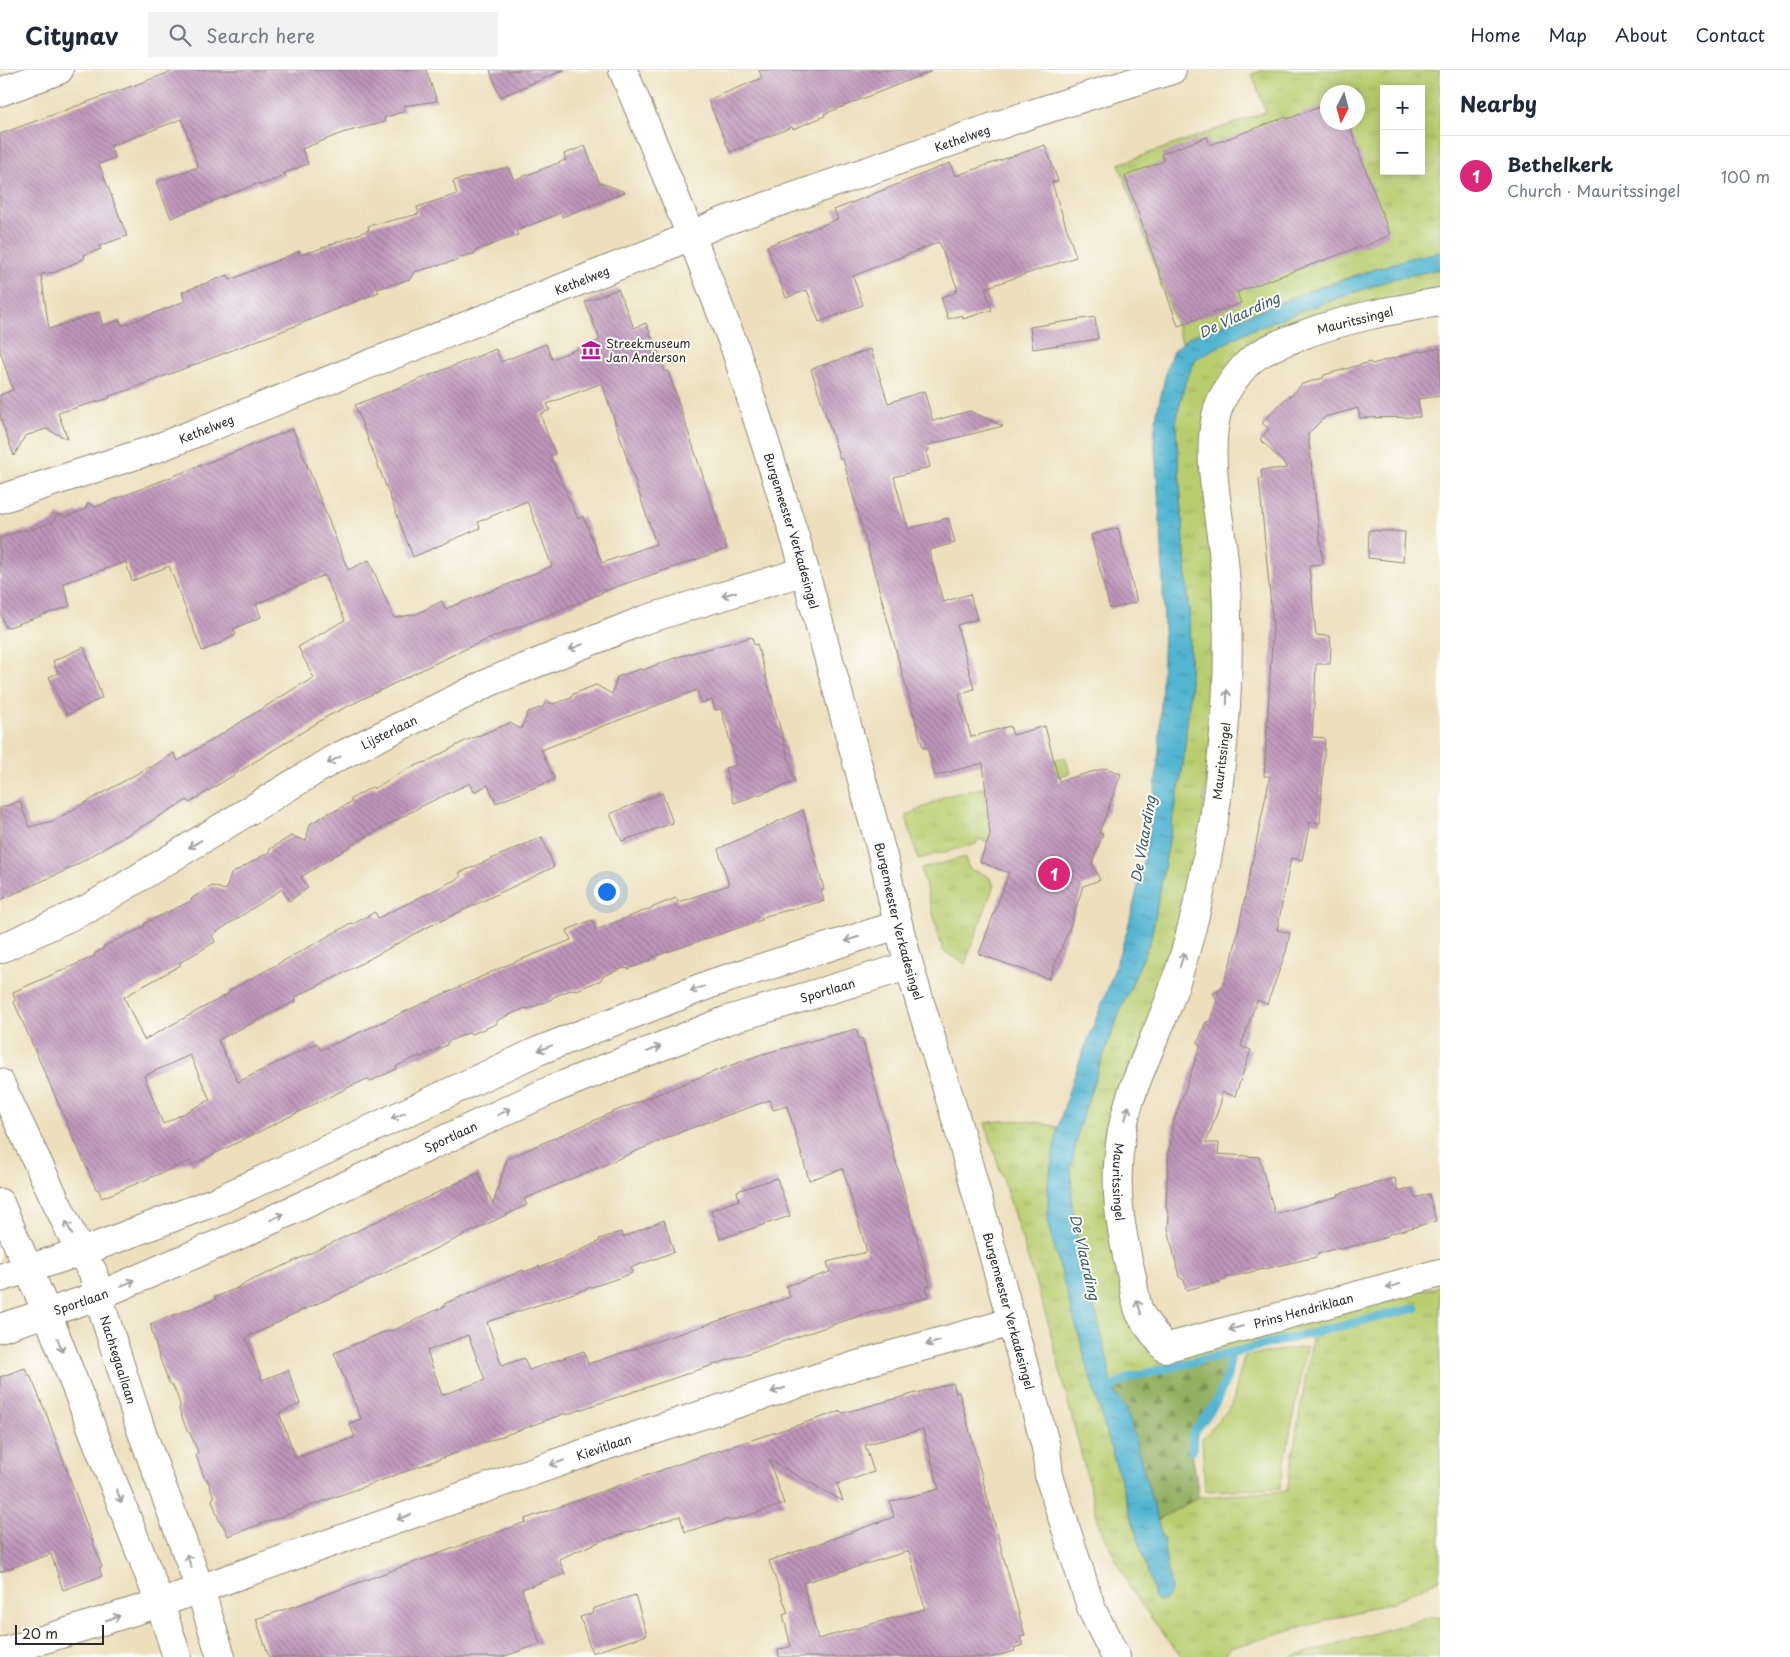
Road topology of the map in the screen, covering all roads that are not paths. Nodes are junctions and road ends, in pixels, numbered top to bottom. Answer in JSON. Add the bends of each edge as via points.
{"nodes":[{"id":1,"x":59,"y":70,"type":"edge"},
{"id":2,"x":623,"y":70,"type":"edge"},
{"id":3,"x":1170,"y":70,"type":"edge"},
{"id":4,"x":0,"y":92,"type":"edge"},
{"id":5,"x":691,"y":236,"type":"junction"},
{"id":6,"x":1440,"y":302,"type":"edge"},
{"id":7,"x":0,"y":499,"type":"edge"},
{"id":8,"x":804,"y":570,"type":"junction"},
{"id":9,"x":898,"y":925,"type":"junction"},
{"id":10,"x":0,"y":949,"type":"edge"},
{"id":11,"x":908,"y":966,"type":"junction"},
{"id":12,"x":0,"y":1083,"type":"edge"},
{"id":13,"x":0,"y":1203,"type":"edge"},
{"id":14,"x":80,"y":1252,"type":"junction"},
{"id":15,"x":28,"y":1269,"type":"junction"},
{"id":16,"x":1440,"y":1273,"type":"edge"},
{"id":17,"x":0,"y":1278,"type":"edge"},
{"id":18,"x":98,"y":1296,"type":"junction"},
{"id":19,"x":47,"y":1313,"type":"junction"},
{"id":20,"x":1012,"y":1322,"type":"junction"},
{"id":21,"x":0,"y":1328,"type":"edge"},
{"id":22,"x":1165,"y":1348,"type":"joint"},
{"id":23,"x":200,"y":1589,"type":"junction"},
{"id":24,"x":160,"y":1603,"type":"junction"},
{"id":25,"x":1092,"y":1610,"type":"junction"},
{"id":26,"x":0,"y":1653,"type":"edge"},
{"id":27,"x":177,"y":1657,"type":"edge"},
{"id":28,"x":221,"y":1657,"type":"edge"},
{"id":29,"x":1098,"y":1657,"type":"edge"},
{"id":30,"x":1116,"y":1657,"type":"edge"}],
"edges":[{"from":1,"to":4,"type":"street"},
{"from":2,"to":5,"type":"street","name":"Burgemeester Verkadesingel"},
{"from":3,"to":5,"type":"street","name":"Kethelweg","via":[[1030,114],[719,223]]},
{"from":5,"to":7,"type":"street","name":"Kethelweg","via":[[155,448]]},
{"from":5,"to":8,"type":"street","name":"Burgemeester Verkadesingel","via":[[735,348]]},
{"from":22,"to":6,"type":"street","name":"Mauritssingel","one_way":true,"via":[[1140,1312],[1118,1206],[1118,1170],[1121,1135],[1130,1103],[1168,1003],[1194,918],[1208,856],[1222,760],[1228,618],[1212,460],[1214,428],[1222,400],[1236,377],[1256,356],[1326,326]]},
{"from":8,"to":9,"type":"street","name":"Burgemeester Verkadesingel","via":[[886,868]]},
{"from":8,"to":10,"type":"street","name":"Lijsterlaan","one_way":true,"via":[[644,620],[492,681],[334,759],[89,908]]},
{"from":9,"to":11,"type":"street","name":"Burgemeester Verkadesingel"},
{"from":9,"to":14,"type":"street","one_way":true,"via":[[713,983],[538,1051],[218,1200]]},
{"from":18,"to":11,"type":"street","name":"Sportlaan","one_way":true,"via":[[237,1236],[562,1086],[728,1020]]},
{"from":11,"to":20,"type":"street","name":"Burgemeester Verkadesingel"},
{"from":14,"to":12,"type":"street","name":"Nachtegaallaan","one_way":true},
{"from":13,"to":15,"type":"street"},
{"from":14,"to":15,"type":"street"},
{"from":14,"to":18,"type":"street","name":"Nachtegaallaan","via":[[93,1272]]},
{"from":15,"to":17,"type":"street"},
{"from":15,"to":19,"type":"street"},
{"from":16,"to":22,"type":"street","name":"Prins Hendriklaan","one_way":true},
{"from":18,"to":19,"type":"street","name":"Sportlaan"},
{"from":23,"to":18,"type":"street","name":"Nachtegaallaan","one_way":true,"via":[[140,1427]]},
{"from":19,"to":21,"type":"street","name":"Sportlaan"},
{"from":19,"to":24,"type":"street","one_way":true},
{"from":20,"to":23,"type":"street","name":"Kievitlaan","one_way":true,"via":[[870,1361],[608,1445]]},
{"from":20,"to":25,"type":"street","name":"Burgemeester Verkadesingel","via":[[1046,1447],[1049,1476]]},
{"from":23,"to":24,"type":"street"},
{"from":23,"to":28,"type":"street","name":"Nachtegaallaan"},
{"from":26,"to":24,"type":"street","one_way":true},
{"from":24,"to":27,"type":"street"},
{"from":25,"to":29,"type":"street","name":"Burgemeester Verkadesingel"},
{"from":25,"to":30,"type":"street","name":"Burgemeester Verkadesingel"}]}
